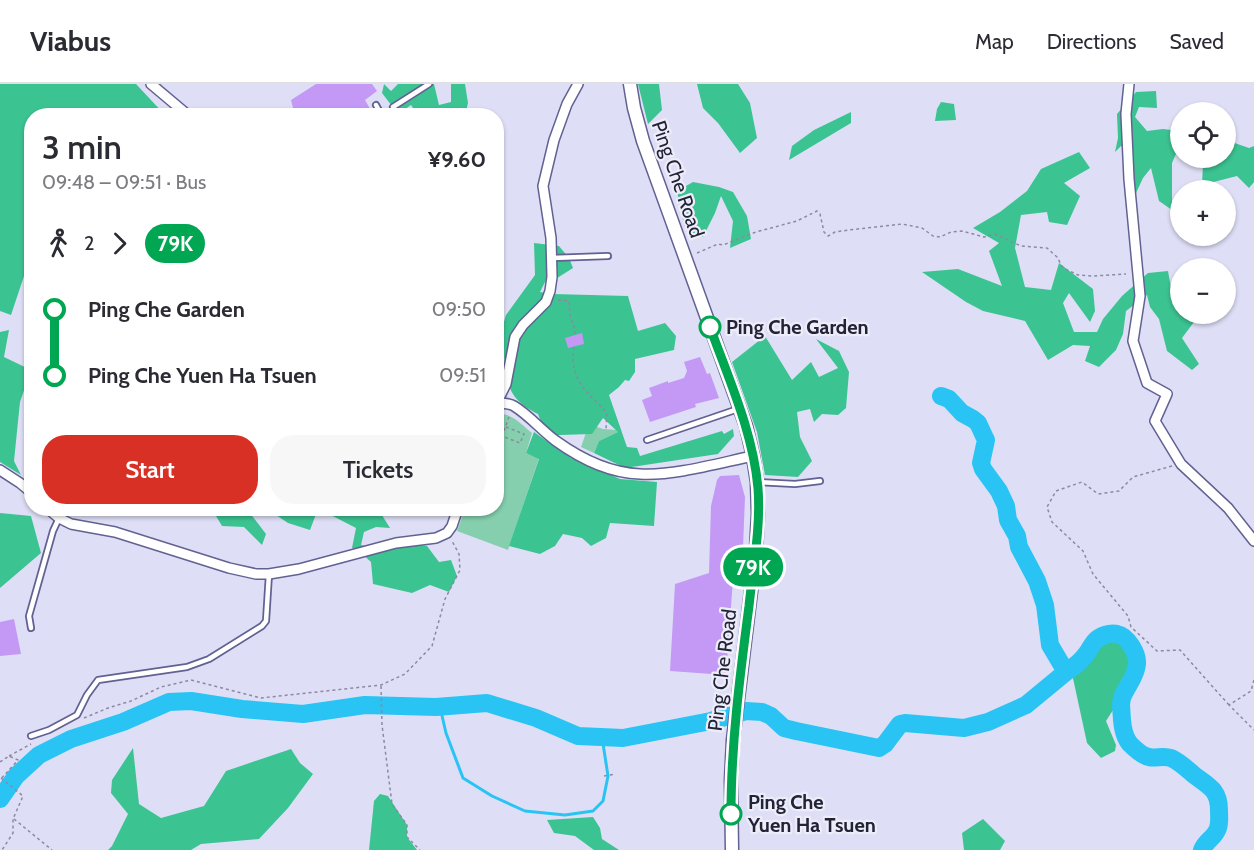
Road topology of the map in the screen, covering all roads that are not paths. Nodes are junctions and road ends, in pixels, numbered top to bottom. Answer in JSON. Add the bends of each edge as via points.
{"nodes":[{"id":1,"x":151,"y":84,"type":"edge"},
{"id":2,"x":429,"y":84,"type":"edge"},
{"id":3,"x":578,"y":84,"type":"edge"},
{"id":4,"x":630,"y":84,"type":"edge"},
{"id":5,"x":1129,"y":84,"type":"edge"},
{"id":6,"x":376,"y":105,"type":"dead end"},
{"id":7,"x":393,"y":107,"type":"dead end"},
{"id":8,"x":180,"y":108,"type":"edge"},
{"id":9,"x":378,"y":108,"type":"edge"},
{"id":10,"x":608,"y":256,"type":"dead end"},
{"id":11,"x":552,"y":258,"type":"junction"},
{"id":12,"x":504,"y":388,"type":"edge"},
{"id":13,"x":504,"y":403,"type":"edge"},
{"id":14,"x":740,"y":408,"type":"junction"},
{"id":15,"x":647,"y":440,"type":"dead end"},
{"id":16,"x":753,"y":456,"type":"junction"},
{"id":17,"x":0,"y":470,"type":"edge"},
{"id":18,"x":820,"y":481,"type":"dead end"},
{"id":19,"x":757,"y":483,"type":"junction"},
{"id":20,"x":24,"y":486,"type":"edge"},
{"id":21,"x":57,"y":516,"type":"edge"},
{"id":22,"x":455,"y":516,"type":"edge"},
{"id":23,"x":59,"y":518,"type":"junction"},
{"id":24,"x":1254,"y":541,"type":"edge"},
{"id":25,"x":269,"y":574,"type":"junction"},
{"id":26,"x":31,"y":628,"type":"dead end"},
{"id":27,"x":31,"y":736,"type":"dead end"},
{"id":28,"x":732,"y":850,"type":"edge"}],
"edges":[{"from":1,"to":8,"type":"street"},
{"from":2,"to":7,"type":"lane"},
{"from":3,"to":11,"type":"street","via":[[554,140],[542,191]]},
{"from":4,"to":14,"type":"street","name":"Ping Che Road","via":[[643,141]]},
{"from":5,"to":24,"type":"street","via":[[1129,179],[1140,296],[1133,341],[1147,382],[1167,394],[1155,422],[1181,464],[1228,508]]},
{"from":6,"to":9,"type":"lane"},
{"from":10,"to":11,"type":"lane"},
{"from":11,"to":12,"type":"street","via":[[548,298],[515,337]]},
{"from":13,"to":16,"type":"street","via":[[515,406],[550,437],[583,458],[627,473],[659,474]]},
{"from":14,"to":15,"type":"lane"},
{"from":14,"to":16,"type":"street","name":"Ping Che Road"},
{"from":16,"to":19,"type":"street","name":"Ping Che Road"},
{"from":17,"to":20,"type":"street"},
{"from":18,"to":19,"type":"lane"},
{"from":19,"to":28,"type":"street","name":"Ping Che Road","via":[[756,550],[733,740]]},
{"from":21,"to":23,"type":"street"},
{"from":22,"to":25,"type":"street","via":[[447,533],[436,538],[396,543]]},
{"from":23,"to":25,"type":"street","via":[[229,568]]},
{"from":23,"to":26,"type":"lane","via":[[29,616]]},
{"from":25,"to":27,"type":"lane","via":[[266,621],[262,626],[208,659],[187,667],[98,680],[77,715]]}]}
